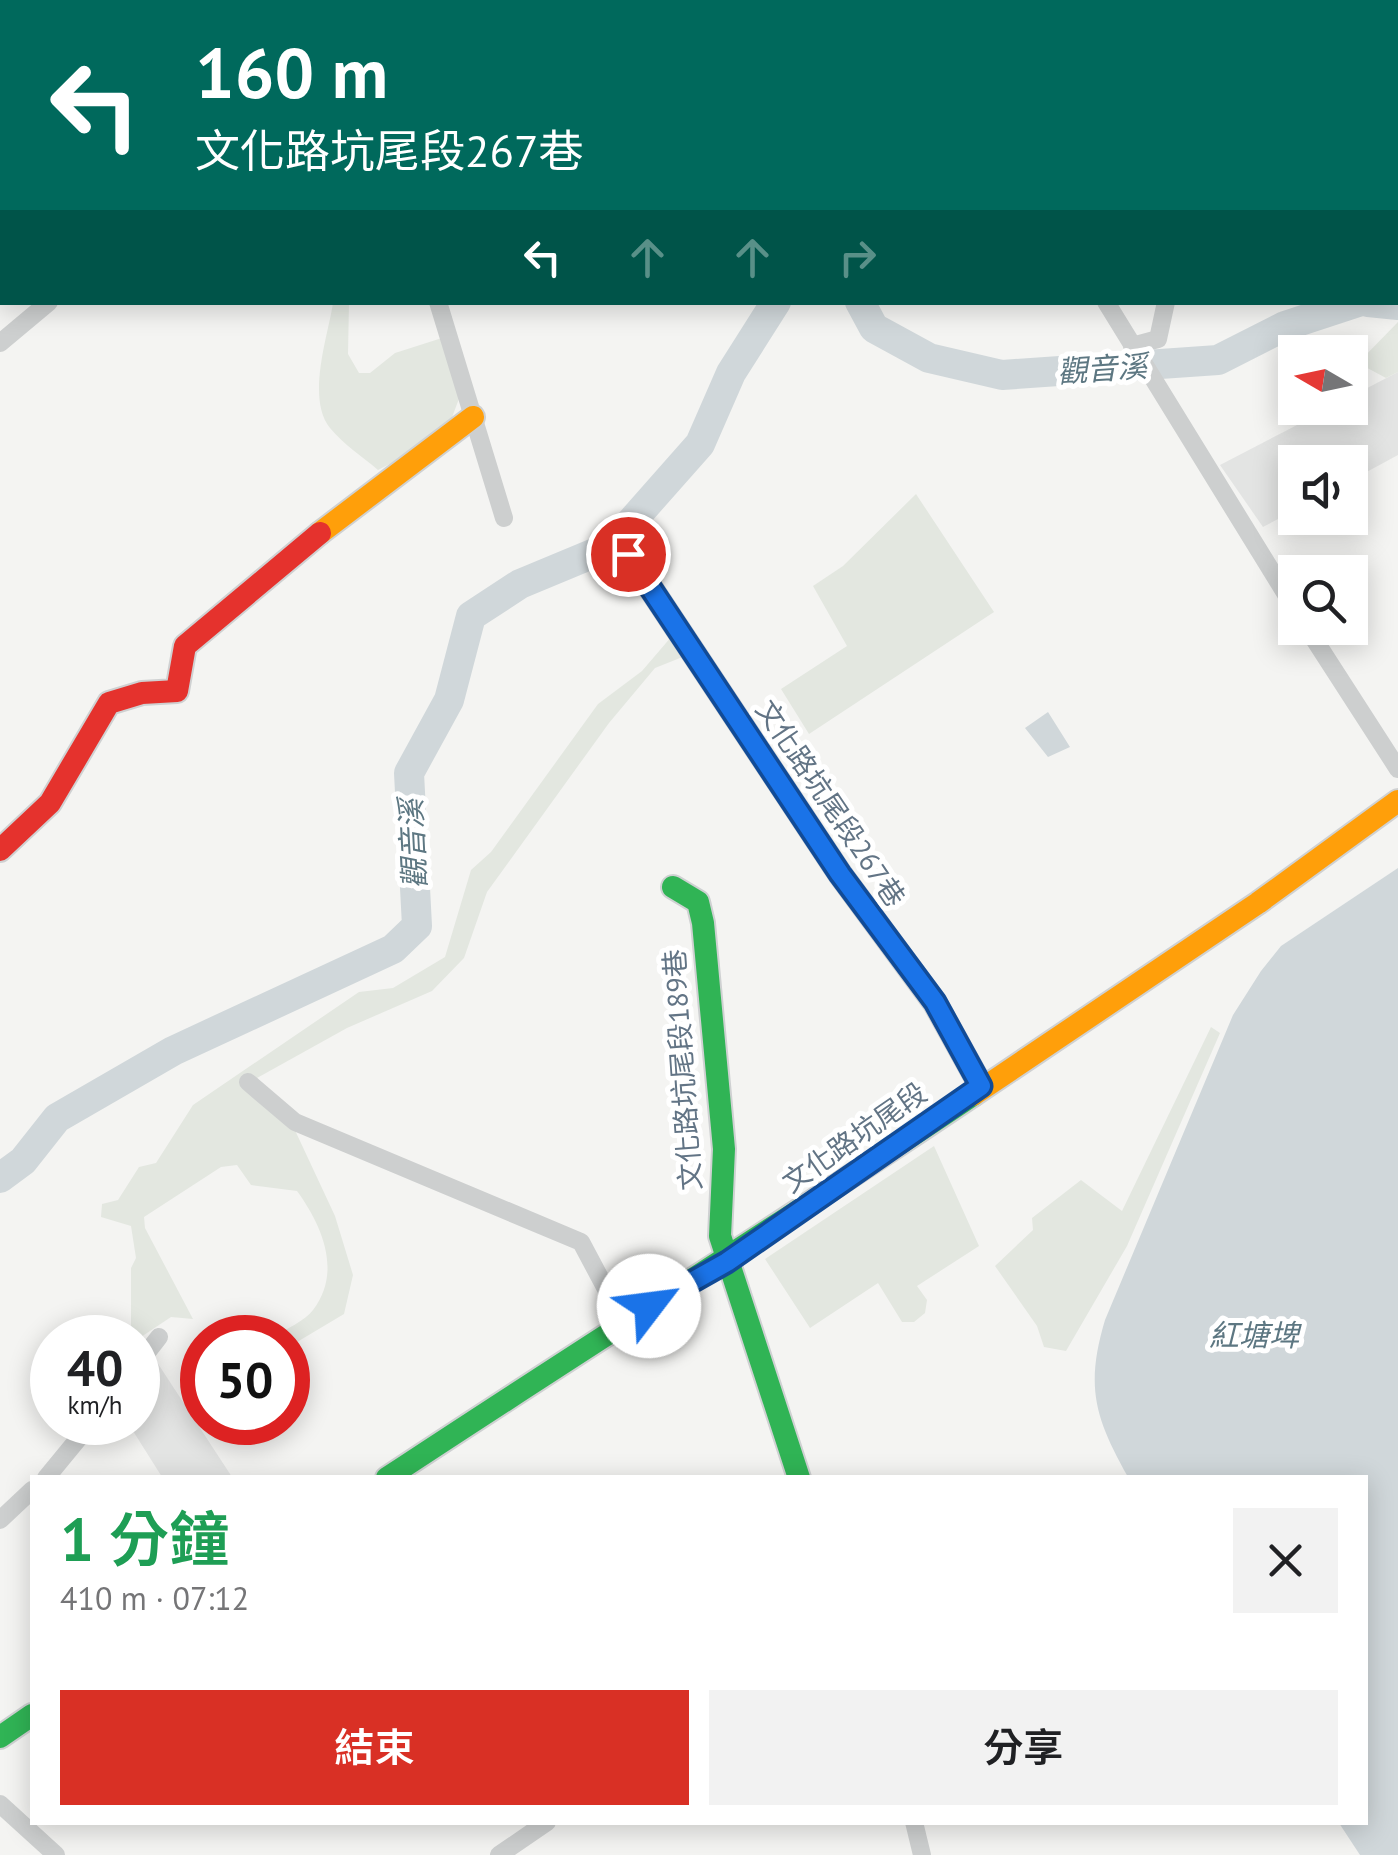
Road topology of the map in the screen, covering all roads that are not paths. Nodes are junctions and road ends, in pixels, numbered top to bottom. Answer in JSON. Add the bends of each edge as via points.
{"nodes":[{"id":1,"x":45,"y":305,"type":"edge"},
{"id":2,"x":439,"y":305,"type":"edge"},
{"id":3,"x":1108,"y":305,"type":"edge"},
{"id":4,"x":1165,"y":305,"type":"edge"},
{"id":5,"x":0,"y":343,"type":"edge"},
{"id":6,"x":1134,"y":348,"type":"junction"},
{"id":7,"x":473,"y":417,"type":"junction"},
{"id":8,"x":504,"y":518,"type":"dead end"},
{"id":9,"x":628,"y":554,"type":"dead end"},
{"id":10,"x":1278,"y":581,"type":"edge"},
{"id":11,"x":1318,"y":645,"type":"edge"},
{"id":12,"x":1398,"y":769,"type":"edge"},
{"id":13,"x":1398,"y":800,"type":"edge"},
{"id":14,"x":0,"y":850,"type":"edge"},
{"id":15,"x":673,"y":888,"type":"dead end"},
{"id":16,"x":248,"y":1082,"type":"dead end"},
{"id":17,"x":981,"y":1086,"type":"junction"},
{"id":18,"x":727,"y":1262,"type":"junction"},
{"id":19,"x":623,"y":1321,"type":"junction"},
{"id":20,"x":73,"y":1445,"type":"edge"},
{"id":21,"x":48,"y":1475,"type":"edge"},
{"id":22,"x":392,"y":1475,"type":"edge"},
{"id":23,"x":798,"y":1475,"type":"edge"},
{"id":24,"x":30,"y":1492,"type":"edge"},
{"id":25,"x":0,"y":1520,"type":"edge"},
{"id":26,"x":30,"y":1716,"type":"edge"},
{"id":27,"x":0,"y":1737,"type":"edge"},
{"id":28,"x":0,"y":1804,"type":"edge"},
{"id":29,"x":543,"y":1825,"type":"edge"},
{"id":30,"x":915,"y":1825,"type":"edge"},
{"id":31,"x":56,"y":1855,"type":"edge"},
{"id":32,"x":498,"y":1855,"type":"edge"},
{"id":33,"x":922,"y":1855,"type":"edge"}],
"edges":[{"from":1,"to":5,"type":"street"},
{"from":2,"to":7,"type":"street"},
{"from":3,"to":6,"type":"street"},
{"from":4,"to":6,"type":"street","via":[[1158,339]]},
{"from":6,"to":10,"type":"street"},
{"from":7,"to":8,"type":"street"},
{"from":7,"to":14,"type":"street","via":[[374,488],[185,646],[177,691],[142,692],[108,703],[52,803]]},
{"from":9,"to":17,"type":"street","name":"文化路坑尾段267巷","via":[[840,874],[935,1002]]},
{"from":11,"to":12,"type":"street"},
{"from":13,"to":17,"type":"street","name":"文化路坑尾段","via":[[1258,903]]},
{"from":15,"to":18,"type":"street","name":"文化路坑尾段189巷","via":[[698,902],[703,923],[724,1149],[720,1236]]},
{"from":16,"to":19,"type":"street","via":[[295,1122],[581,1242]]},
{"from":17,"to":18,"type":"street","name":"文化路坑尾段"},
{"from":18,"to":19,"type":"street","name":"文化路坑尾段"},
{"from":18,"to":23,"type":"street","name":"文化路坑尾段189巷"},
{"from":19,"to":22,"type":"street","name":"文化路坑尾段"},
{"from":20,"to":21,"type":"street"},
{"from":24,"to":25,"type":"street"},
{"from":26,"to":27,"type":"street"},
{"from":28,"to":31,"type":"street"},
{"from":29,"to":32,"type":"street"},
{"from":30,"to":33,"type":"street"}]}
